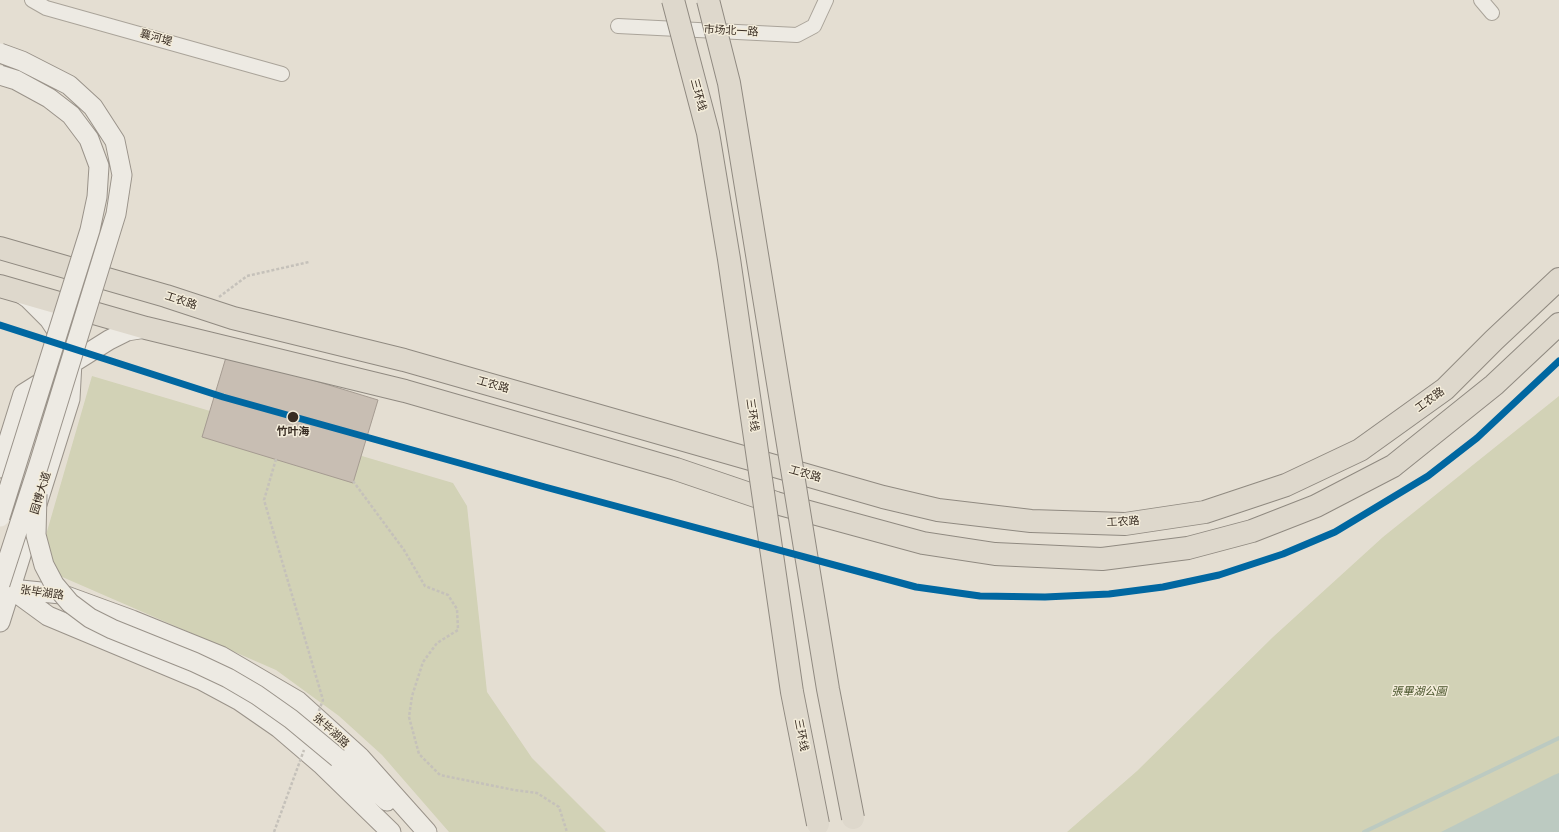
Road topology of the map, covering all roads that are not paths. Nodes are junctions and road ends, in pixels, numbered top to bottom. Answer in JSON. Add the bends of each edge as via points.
{"nodes":[{"id":1,"x":32,"y":0,"type":"edge"},
{"id":2,"x":673,"y":0,"type":"edge"},
{"id":3,"x":708,"y":0,"type":"edge"},
{"id":4,"x":826,"y":0,"type":"edge"},
{"id":5,"x":1481,"y":0,"type":"edge"},
{"id":6,"x":1492,"y":13,"type":"dead end"},
{"id":7,"x":618,"y":26,"type":"dead end"},
{"id":8,"x":0,"y":54,"type":"edge"},
{"id":9,"x":282,"y":74,"type":"dead end"},
{"id":10,"x":0,"y":75,"type":"edge"},
{"id":11,"x":0,"y":248,"type":"edge"},
{"id":12,"x":1559,"y":279,"type":"edge"},
{"id":13,"x":8,"y":288,"type":"edge"},
{"id":14,"x":1559,"y":324,"type":"edge"},
{"id":15,"x":146,"y":328,"type":"junction"},
{"id":16,"x":1559,"y":328,"type":"edge"},
{"id":17,"x":1541,"y":341,"type":"junction"},
{"id":18,"x":72,"y":362,"type":"junction"},
{"id":19,"x":39,"y":464,"type":"junction"},
{"id":20,"x":0,"y":468,"type":"edge"},
{"id":21,"x":35,"y":512,"type":"junction"},
{"id":22,"x":0,"y":517,"type":"edge"},
{"id":23,"x":6,"y":586,"type":"edge"},
{"id":24,"x":0,"y":622,"type":"edge"},
{"id":25,"x":854,"y":825,"type":"edge"},
{"id":26,"x":424,"y":828,"type":"edge"},
{"id":27,"x":819,"y":828,"type":"edge"},
{"id":28,"x":391,"y":832,"type":"edge"}],
"edges":[{"from":1,"to":9,"type":"street","name":"襄河堤","via":[[46,8]]},
{"from":2,"to":27,"type":"highway","name":"三环线","bridge":true,"via":[[708,133],[729,259],[792,692]]},
{"from":3,"to":25,"type":"highway","bridge":true,"via":[[729,83],[828,689]]},
{"from":4,"to":7,"type":"street","name":"市场北一路","via":[[814,26],[797,35]]},
{"from":5,"to":6,"type":"street"},
{"from":8,"to":19,"type":"main road","bridge":true,"via":[[22,61],[69,85],[93,107],[115,141],[122,174],[116,214]]},
{"from":10,"to":22,"type":"main road","bridge":true,"via":[[16,80],[49,98],[71,115],[89,140],[99,166],[97,197],[90,230]]},
{"from":11,"to":12,"type":"highway","name":"工农路","via":[[232,318],[404,360],[904,502],[938,510],[1031,521],[1125,524],[1205,512],[1286,485],[1360,450],[1445,389]]},
{"from":13,"to":15,"type":"highway"},
{"from":13,"to":18,"type":"main road","via":[[29,299],[49,319],[69,348]]},
{"from":14,"to":17,"type":"highway"},
{"from":15,"to":17,"type":"highway","via":[[405,391],[676,469],[776,503],[923,543],[995,554],[1102,559],[1188,548],[1252,531],[1316,506],[1393,466],[1494,385]]},
{"from":15,"to":18,"type":"main road","via":[[127,331]]},
{"from":16,"to":17,"type":"highway"},
{"from":18,"to":20,"type":"main road","via":[[24,394]]},
{"from":18,"to":21,"type":"main road","name":"园博大道","via":[[70,399]]},
{"from":19,"to":21,"type":"main road","bridge":true},
{"from":19,"to":23,"type":"main road","bridge":true},
{"from":21,"to":23,"type":"main road","name":"园博大道"},
{"from":21,"to":26,"type":"main road","bridge":true,"via":[[36,535],[44,565],[54,584],[70,603],[90,618],[112,629],[194,662],[246,688],[291,719],[382,797]]},
{"from":23,"to":24,"type":"main road","name":"园博大道"},
{"from":23,"to":26,"type":"main road","name":"张毕湖路","via":[[61,594],[221,656],[298,701],[360,757]]},
{"from":23,"to":28,"type":"main road","name":"张毕湖路","via":[[48,616],[201,680],[240,701],[278,728],[321,764]]}]}
